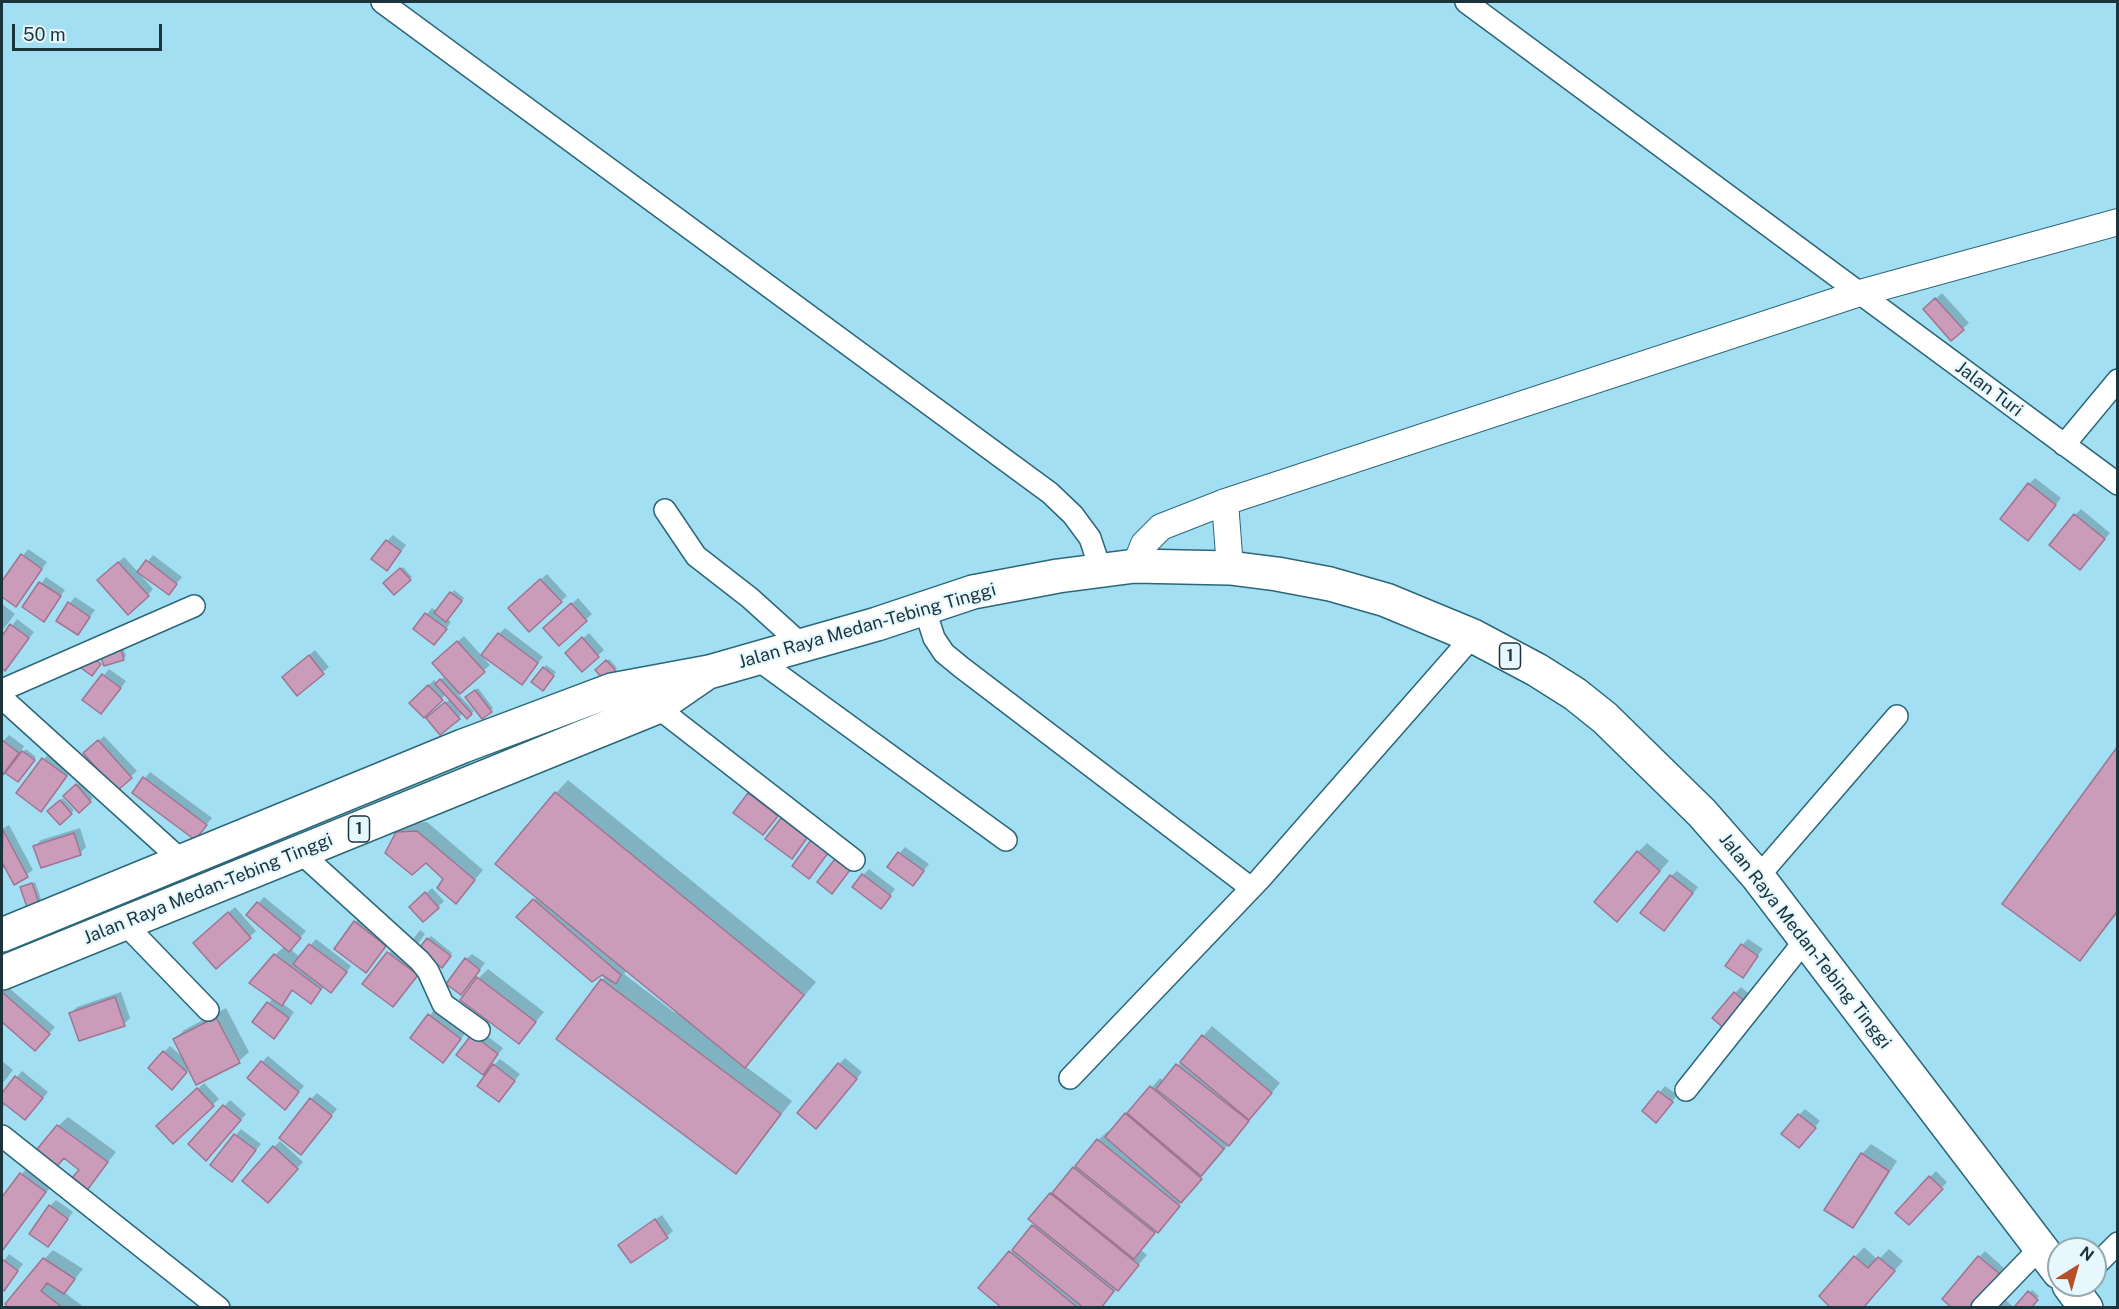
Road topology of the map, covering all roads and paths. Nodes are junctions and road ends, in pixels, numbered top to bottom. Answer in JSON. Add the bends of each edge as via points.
{"nodes":[{"id":1,"x":382,"y":2,"type":"edge"},
{"id":2,"x":1466,"y":2,"type":"edge"},
{"id":3,"x":2118,"y":222,"type":"edge"},
{"id":4,"x":1860,"y":293,"type":"junction"},
{"id":5,"x":2118,"y":380,"type":"edge"},
{"id":6,"x":2064,"y":445,"type":"junction"},
{"id":7,"x":2118,"y":484,"type":"edge"},
{"id":8,"x":1225,"y":502,"type":"junction"},
{"id":9,"x":665,"y":510,"type":"dead end"},
{"id":10,"x":1135,"y":566,"type":"junction"},
{"id":11,"x":1100,"y":568,"type":"junction"},
{"id":12,"x":1230,"y":568,"type":"junction"},
{"id":13,"x":194,"y":606,"type":"dead end"},
{"id":14,"x":924,"y":607,"type":"junction"},
{"id":15,"x":1473,"y":636,"type":"junction"},
{"id":16,"x":802,"y":645,"type":"junction"},
{"id":17,"x":757,"y":659,"type":"junction"},
{"id":18,"x":709,"y":672,"type":"junction"},
{"id":19,"x":2,"y":690,"type":"edge"},
{"id":20,"x":2,"y":698,"type":"edge"},
{"id":21,"x":657,"y":707,"type":"junction"},
{"id":22,"x":1897,"y":716,"type":"dead end"},
{"id":23,"x":1006,"y":840,"type":"dead end"},
{"id":24,"x":301,"y":853,"type":"junction"},
{"id":25,"x":854,"y":860,"type":"dead end"},
{"id":26,"x":182,"y":861,"type":"junction"},
{"id":27,"x":1758,"y":877,"type":"junction"},
{"id":28,"x":1251,"y":888,"type":"junction"},
{"id":29,"x":123,"y":922,"type":"junction"},
{"id":30,"x":2,"y":935,"type":"edge"},
{"id":31,"x":1806,"y":939,"type":"junction"},
{"id":32,"x":2,"y":973,"type":"edge"},
{"id":33,"x":208,"y":1010,"type":"dead end"},
{"id":34,"x":479,"y":1030,"type":"dead end"},
{"id":35,"x":1070,"y":1078,"type":"dead end"},
{"id":36,"x":1686,"y":1090,"type":"dead end"},
{"id":37,"x":2,"y":1136,"type":"edge"},
{"id":38,"x":2118,"y":1243,"type":"edge"},
{"id":39,"x":2107,"y":1254,"type":"edge"},
{"id":40,"x":2047,"y":1255,"type":"edge"},
{"id":41,"x":2047,"y":1287,"type":"edge"},
{"id":42,"x":219,"y":1308,"type":"edge"},
{"id":43,"x":1982,"y":1308,"type":"edge"}],
"edges":[{"from":1,"to":11,"type":"street","via":[[1050,492],[1090,538]]},
{"from":2,"to":4,"type":"street","name":"Jalan Turi"},
{"from":3,"to":4,"type":"street"},
{"from":4,"to":6,"type":"street","name":"Jalan Turi"},
{"from":4,"to":8,"type":"street"},
{"from":5,"to":6,"type":"street"},
{"from":6,"to":7,"type":"street","name":"Jalan Turi"},
{"from":8,"to":10,"type":"street","via":[[1161,527],[1144,544]]},
{"from":8,"to":12,"type":"street"},
{"from":9,"to":16,"type":"street","via":[[696,556]]},
{"from":10,"to":11,"type":"highway","name":"Jalan Raya Medan-Tebing Tinggi","number":"1"},
{"from":10,"to":12,"type":"highway","name":"Jalan Raya Medan-Tebing Tinggi","number":"1"},
{"from":11,"to":14,"type":"highway","name":"Jalan Raya Medan-Tebing Tinggi","number":"1","via":[[973,592]]},
{"from":12,"to":15,"type":"highway","name":"Jalan Raya Medan-Tebing Tinggi","number":"1","via":[[1330,584],[1386,600]]},
{"from":13,"to":19,"type":"street"},
{"from":14,"to":16,"type":"highway","name":"Jalan Raya Medan-Tebing Tinggi","number":"1"},
{"from":14,"to":28,"type":"street","via":[[934,638],[952,660]]},
{"from":15,"to":27,"type":"highway","name":"Jalan Raya Medan-Tebing Tinggi","number":"1","via":[[1575,694],[1605,718],[1702,813]]},
{"from":15,"to":28,"type":"street"},
{"from":16,"to":17,"type":"highway","name":"Jalan Raya Medan-Tebing Tinggi","number":"1"},
{"from":17,"to":18,"type":"highway","name":"Jalan Raya Medan-Tebing Tinggi","number":"1"},
{"from":17,"to":23,"type":"street"},
{"from":18,"to":21,"type":"highway","name":"Jalan Raya Medan-Tebing Tinggi","number":"1"},
{"from":18,"to":26,"type":"highway","name":"Jalan Raya Medan-Tebing Tinggi","number":"1","via":[[590,696]]},
{"from":20,"to":26,"type":"street"},
{"from":21,"to":24,"type":"highway","name":"Jalan Raya Medan-Tebing Tinggi","number":"1"},
{"from":21,"to":25,"type":"street"},
{"from":22,"to":27,"type":"street"},
{"from":24,"to":29,"type":"highway","name":"Jalan Raya Medan-Tebing Tinggi","number":"1"},
{"from":24,"to":34,"type":"street","via":[[420,961],[443,1004]]},
{"from":26,"to":30,"type":"highway","name":"Jalan Raya Medan-Tebing Tinggi","number":"1"},
{"from":27,"to":31,"type":"highway","name":"Jalan Raya Medan-Tebing Tinggi","number":"1"},
{"from":28,"to":35,"type":"street"},
{"from":29,"to":32,"type":"highway","name":"Jalan Raya Medan-Tebing Tinggi","number":"1"},
{"from":29,"to":33,"type":"street"},
{"from":31,"to":36,"type":"street"},
{"from":31,"to":40,"type":"highway","name":"Jalan Raya Medan-Tebing Tinggi","number":"1"},
{"from":37,"to":42,"type":"street"},
{"from":38,"to":39,"type":"street"},
{"from":41,"to":43,"type":"street"}]}
